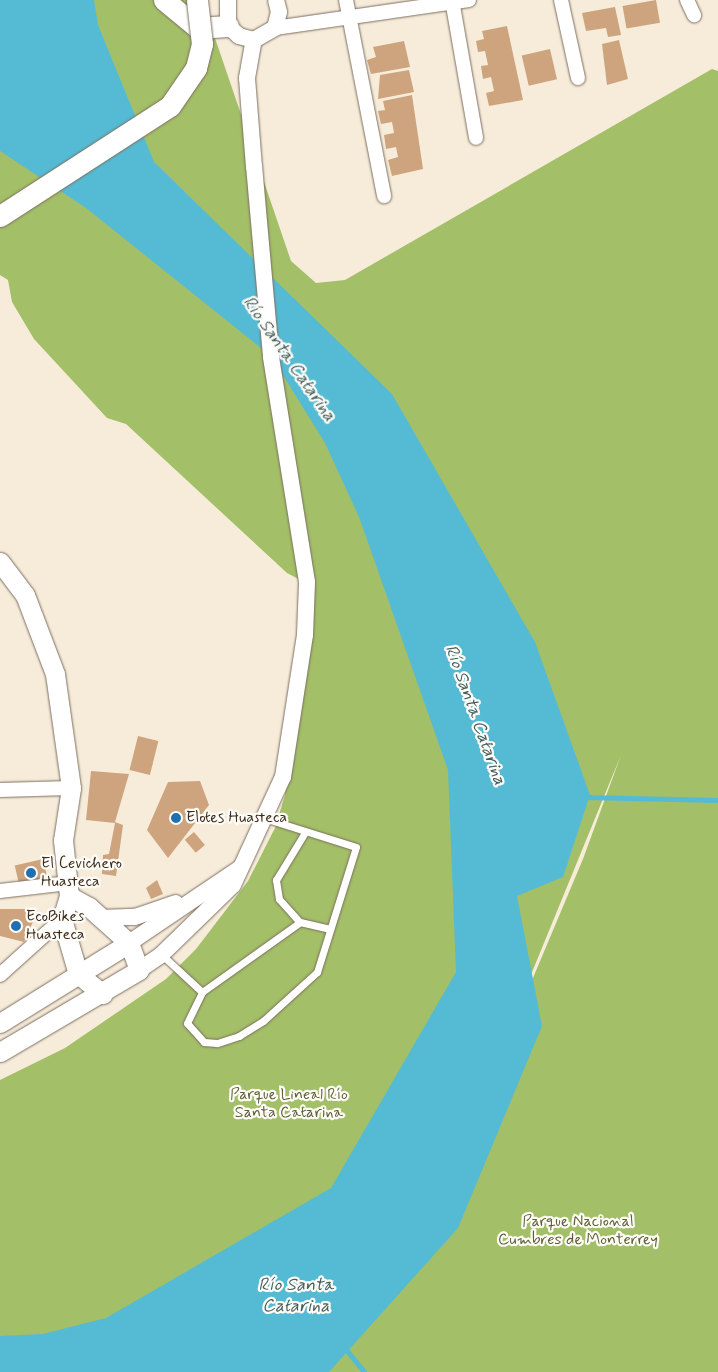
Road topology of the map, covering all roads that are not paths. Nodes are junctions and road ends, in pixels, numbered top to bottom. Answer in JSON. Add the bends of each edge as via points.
{"nodes":[{"id":1,"x":164,"y":0,"type":"edge"},
{"id":2,"x":185,"y":0,"type":"edge"},
{"id":3,"x":197,"y":0,"type":"edge"},
{"id":4,"x":228,"y":0,"type":"edge"},
{"id":5,"x":276,"y":0,"type":"edge"},
{"id":6,"x":346,"y":0,"type":"edge"},
{"id":7,"x":469,"y":0,"type":"edge"},
{"id":8,"x":561,"y":0,"type":"edge"},
{"id":9,"x":687,"y":0,"type":"edge"},
{"id":10,"x":452,"y":2,"type":"edge"},
{"id":11,"x":694,"y":15,"type":"dead end"},
{"id":12,"x":350,"y":20,"type":"junction"},
{"id":13,"x":228,"y":26,"type":"junction"},
{"id":14,"x":275,"y":28,"type":"junction"},
{"id":15,"x":254,"y":40,"type":"junction"},
{"id":16,"x":578,"y":78,"type":"dead end"},
{"id":17,"x":476,"y":138,"type":"dead end"},
{"id":18,"x":384,"y":196,"type":"dead end"},
{"id":19,"x":0,"y":207,"type":"edge"},
{"id":20,"x":0,"y":216,"type":"edge"},
{"id":21,"x":0,"y":562,"type":"edge"},
{"id":22,"x":71,"y":788,"type":"junction"},
{"id":23,"x":0,"y":790,"type":"edge"},
{"id":24,"x":263,"y":818,"type":"junction"},
{"id":25,"x":304,"y":834,"type":"junction"},
{"id":26,"x":240,"y":868,"type":"junction"},
{"id":27,"x":69,"y":890,"type":"junction"},
{"id":28,"x":205,"y":890,"type":"junction"},
{"id":29,"x":0,"y":891,"type":"edge"},
{"id":30,"x":62,"y":918,"type":"junction"},
{"id":31,"x":100,"y":918,"type":"junction"},
{"id":32,"x":300,"y":922,"type":"junction"},
{"id":33,"x":330,"y":929,"type":"junction"},
{"id":34,"x":147,"y":930,"type":"junction"},
{"id":35,"x":129,"y":943,"type":"junction"},
{"id":36,"x":161,"y":955,"type":"junction"},
{"id":37,"x":139,"y":970,"type":"junction"},
{"id":38,"x":78,"y":974,"type":"junction"},
{"id":39,"x":0,"y":976,"type":"edge"},
{"id":40,"x":202,"y":992,"type":"junction"},
{"id":41,"x":103,"y":994,"type":"junction"},
{"id":42,"x":0,"y":1023,"type":"edge"},
{"id":43,"x":0,"y":1052,"type":"edge"}],
"edges":[{"from":1,"to":13,"type":"main road","via":[[198,28]]},
{"from":2,"to":19,"type":"main road","via":[[189,42],[179,74],[163,97]]},
{"from":3,"to":20,"type":"main road","bridge":true,"via":[[202,44],[196,68],[170,106]]},
{"from":4,"to":13,"type":"street"},
{"from":5,"to":14,"type":"street","via":[[280,12]]},
{"from":6,"to":12,"type":"street"},
{"from":7,"to":10,"type":"street"},
{"from":8,"to":16,"type":"street"},
{"from":9,"to":11,"type":"street"},
{"from":10,"to":12,"type":"street"},
{"from":10,"to":17,"type":"street"},
{"from":12,"to":14,"type":"street"},
{"from":12,"to":18,"type":"street"},
{"from":13,"to":15,"type":"street","via":[[239,36]]},
{"from":14,"to":15,"type":"street"},
{"from":15,"to":24,"type":"street","via":[[247,78],[271,356],[307,582],[304,635],[283,777]]},
{"from":21,"to":22,"type":"main road","via":[[25,595],[50,658],[64,716]]},
{"from":22,"to":23,"type":"street"},
{"from":22,"to":27,"type":"main road","via":[[63,840]]},
{"from":24,"to":25,"type":"lane"},
{"from":24,"to":26,"type":"street"},
{"from":25,"to":32,"type":"lane","via":[[276,880],[279,899]]},
{"from":25,"to":33,"type":"lane","via":[[356,847]]},
{"from":26,"to":28,"type":"street"},
{"from":26,"to":36,"type":"street","via":[[233,885]]},
{"from":27,"to":29,"type":"street"},
{"from":27,"to":30,"type":"main road"},
{"from":27,"to":31,"type":"main road"},
{"from":28,"to":31,"type":"street","via":[[134,917]]},
{"from":28,"to":34,"type":"street"},
{"from":30,"to":38,"type":"main road"},
{"from":30,"to":39,"type":"street"},
{"from":31,"to":35,"type":"main road"},
{"from":32,"to":33,"type":"lane"},
{"from":32,"to":40,"type":"lane"},
{"from":33,"to":40,"type":"lane","via":[[317,972],[264,1020],[239,1036],[217,1044],[204,1042],[187,1024]]},
{"from":34,"to":35,"type":"street"},
{"from":34,"to":36,"type":"street"},
{"from":35,"to":37,"type":"main road"},
{"from":35,"to":38,"type":"main road"},
{"from":36,"to":37,"type":"street"},
{"from":36,"to":40,"type":"lane"},
{"from":37,"to":41,"type":"main road"},
{"from":38,"to":41,"type":"main road"},
{"from":38,"to":42,"type":"main road"},
{"from":41,"to":43,"type":"main road"}]}
